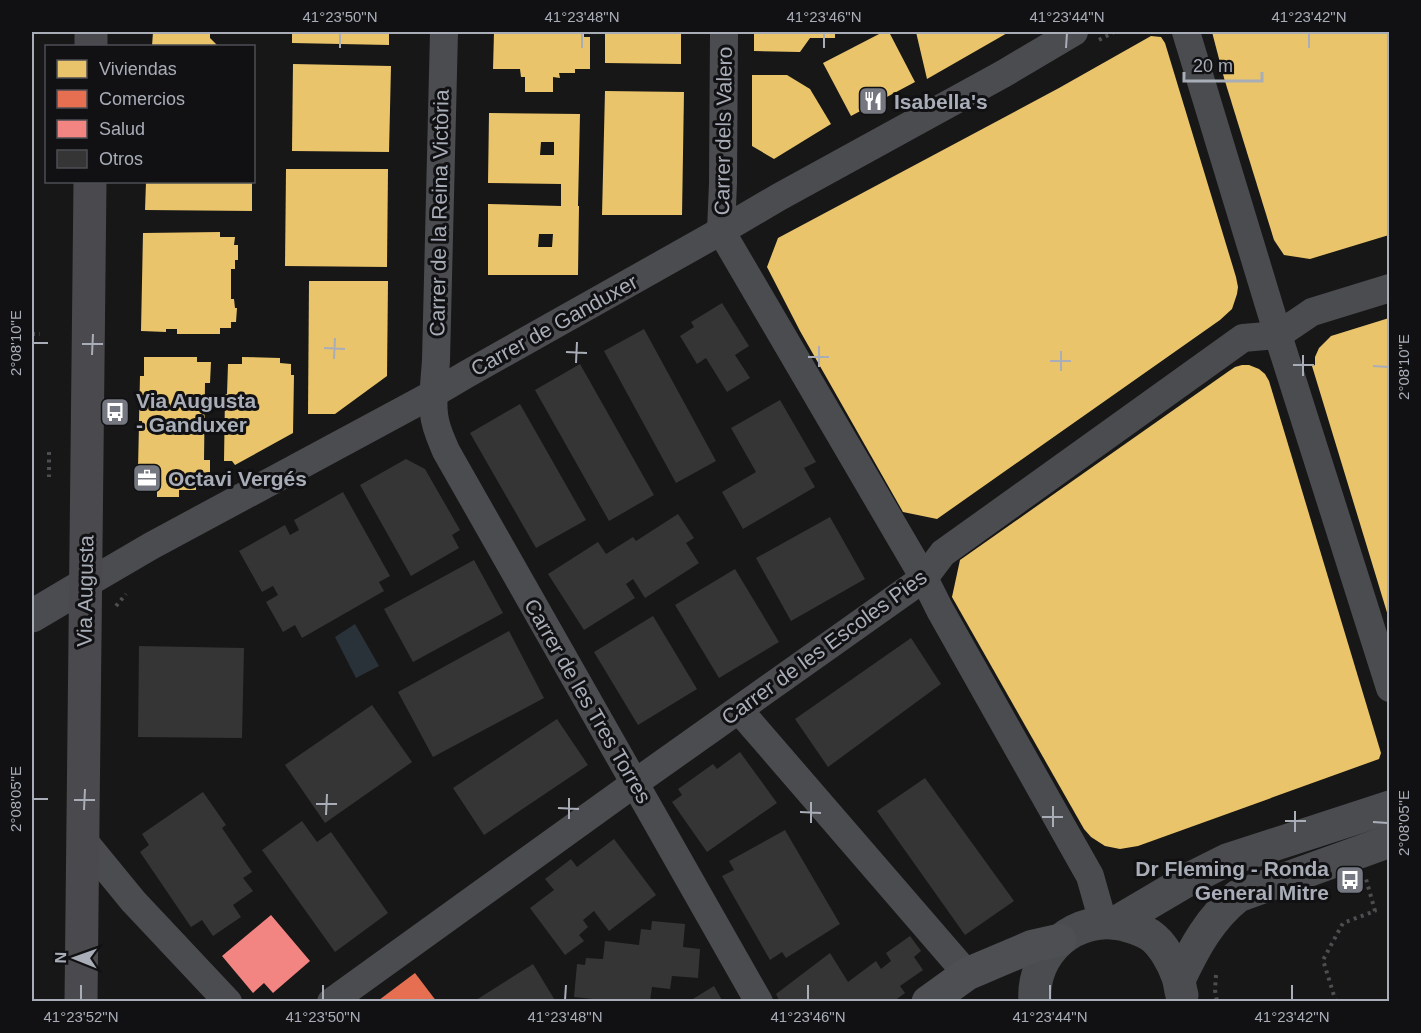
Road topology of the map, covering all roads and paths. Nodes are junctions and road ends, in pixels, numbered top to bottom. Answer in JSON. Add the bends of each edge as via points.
{"nodes":[{"id":1,"x":444,"y":32,"type":"edge"},
{"id":2,"x":724,"y":32,"type":"edge"},
{"id":3,"x":1074,"y":32,"type":"edge"},
{"id":4,"x":1186,"y":32,"type":"edge"},
{"id":5,"x":90,"y":183,"type":"edge"},
{"id":6,"x":721,"y":231,"type":"junction"},
{"id":7,"x":1389,"y":288,"type":"edge"},
{"id":8,"x":32,"y":334,"type":"edge"},
{"id":9,"x":40,"y":334,"type":"dead end"},
{"id":10,"x":1278,"y":335,"type":"junction"},
{"id":11,"x":433,"y":394,"type":"junction"},
{"id":12,"x":49,"y":452,"type":"dead end"},
{"id":13,"x":50,"y":477,"type":"dead end"},
{"id":14,"x":924,"y":578,"type":"junction"},
{"id":15,"x":86,"y":584,"type":"junction"},
{"id":16,"x":32,"y":616,"type":"edge"},
{"id":17,"x":1389,"y":688,"type":"edge"},
{"id":18,"x":739,"y":710,"type":"junction"},
{"id":19,"x":635,"y":783,"type":"junction"},
{"id":20,"x":1389,"y":807,"type":"edge"},
{"id":21,"x":84,"y":841,"type":"junction"},
{"id":22,"x":1389,"y":841,"type":"edge"},
{"id":23,"x":1364,"y":869,"type":"dead end"},
{"id":24,"x":1109,"y":923,"type":"junction"},
{"id":25,"x":1060,"y":940,"type":"junction"},
{"id":26,"x":1216,"y":968,"type":"dead end"},
{"id":27,"x":967,"y":974,"type":"junction"},
{"id":28,"x":1182,"y":994,"type":"edge"},
{"id":29,"x":81,"y":1002,"type":"edge"},
{"id":30,"x":228,"y":1002,"type":"edge"},
{"id":31,"x":331,"y":1002,"type":"edge"},
{"id":32,"x":759,"y":1002,"type":"edge"},
{"id":33,"x":928,"y":1002,"type":"edge"},
{"id":34,"x":1035,"y":1002,"type":"edge"},
{"id":35,"x":1217,"y":1002,"type":"edge"},
{"id":36,"x":1336,"y":1002,"type":"edge"}],
"edges":[{"from":1,"to":11,"type":"street","name":"Carrer de la Reina Victòria"},
{"from":2,"to":6,"type":"street","name":"Carrer dels Valero"},
{"from":3,"to":6,"type":"street","name":"Carrer de Ganduxer"},
{"from":4,"to":10,"type":"street"},
{"from":5,"to":15,"type":"main road","name":"Via Augusta"},
{"from":6,"to":11,"type":"street","name":"Carrer de Ganduxer"},
{"from":6,"to":14,"type":"street"},
{"from":7,"to":10,"type":"street","name":"Carrer de les Escoles Pies","via":[[1312,312]]},
{"from":8,"to":9,"type":"path"},
{"from":10,"to":14,"type":"street","name":"Carrer de les Escoles Pies","via":[[1243,338],[943,553]]},
{"from":10,"to":17,"type":"street"},
{"from":11,"to":15,"type":"street","name":"Carrer de Ganduxer"},
{"from":11,"to":19,"type":"street","name":"Carrer de les Tres Torres","via":[[434,415],[446,451]]},
{"from":12,"to":13,"type":"path"},
{"from":14,"to":18,"type":"street","name":"Carrer de les Escoles Pies"},
{"from":14,"to":24,"type":"street","via":[[1090,876]]},
{"from":15,"to":16,"type":"street","name":"Carrer de Ganduxer"},
{"from":15,"to":21,"type":"main road","name":"Via Augusta"},
{"from":18,"to":19,"type":"street","name":"Carrer de les Escoles Pies"},
{"from":18,"to":27,"type":"street"},
{"from":19,"to":31,"type":"street","name":"Carrer de les Escoles Pies"},
{"from":19,"to":32,"type":"street","name":"Carrer de les Tres Torres"},
{"from":20,"to":24,"type":"street","via":[[1227,860]]},
{"from":21,"to":29,"type":"main road","name":"Via Augusta"},
{"from":21,"to":30,"type":"street"},
{"from":22,"to":28,"type":"street","via":[[1238,896],[1209,925],[1191,953]]},
{"from":23,"to":36,"type":"path","via":[[1375,911],[1343,923],[1323,960]]},
{"from":24,"to":25,"type":"street","via":[[1080,928]]},
{"from":24,"to":28,"type":"street","via":[[1137,928],[1152,936],[1171,958]]},
{"from":25,"to":27,"type":"main road","via":[[1033,946]]},
{"from":25,"to":34,"type":"street","via":[[1038,972]]},
{"from":26,"to":35,"type":"path"},
{"from":27,"to":33,"type":"main road"}]}
